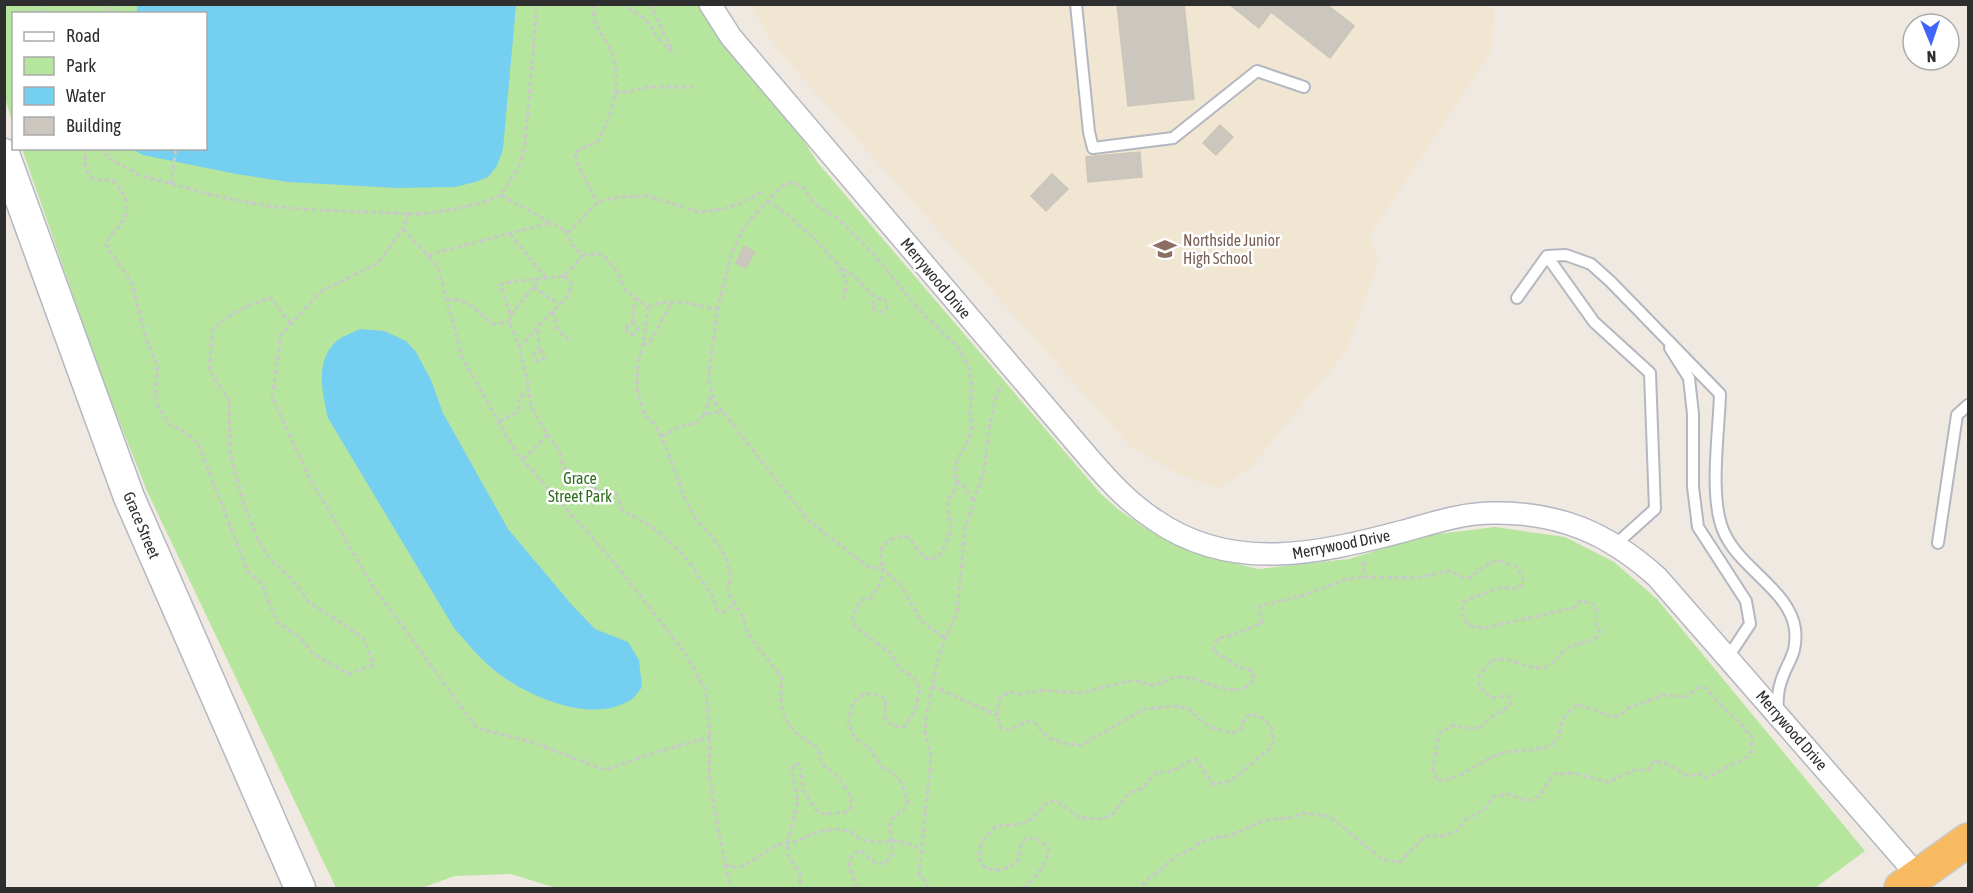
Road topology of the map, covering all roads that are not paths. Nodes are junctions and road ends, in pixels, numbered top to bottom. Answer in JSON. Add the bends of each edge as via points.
{"nodes":[{"id":1,"x":710,"y":4,"type":"edge"},
{"id":2,"x":1076,"y":4,"type":"edge"},
{"id":3,"x":1304,"y":87,"type":"dead end"},
{"id":4,"x":4,"y":154,"type":"edge"},
{"id":5,"x":1546,"y":256,"type":"junction"},
{"id":6,"x":1517,"y":298,"type":"dead end"},
{"id":7,"x":1658,"y":330,"type":"junction"},
{"id":8,"x":1968,"y":405,"type":"edge"},
{"id":9,"x":1938,"y":543,"type":"dead end"},
{"id":10,"x":1616,"y":544,"type":"junction"},
{"id":11,"x":1728,"y":657,"type":"junction"},
{"id":12,"x":1777,"y":713,"type":"junction"},
{"id":13,"x":1968,"y":840,"type":"edge"},
{"id":14,"x":1910,"y":882,"type":"edge"},
{"id":15,"x":300,"y":888,"type":"edge"}],
"edges":[{"from":1,"to":10,"type":"street","name":"Merrywood Drive","via":[[731,37],[1089,458],[1129,500],[1156,521],[1211,546],[1257,554],[1320,552],[1453,518],[1491,513],[1547,518]]},
{"from":2,"to":3,"type":"lane","via":[[1093,148],[1173,138],[1257,71]]},
{"from":4,"to":15,"type":"main road","name":"Grace Street","via":[[129,497]]},
{"from":5,"to":6,"type":"lane"},
{"from":5,"to":7,"type":"lane","via":[[1566,255],[1590,264]]},
{"from":5,"to":10,"type":"lane","via":[[1594,322],[1650,373],[1655,509]]},
{"from":7,"to":11,"type":"lane","via":[[1689,378],[1698,527],[1746,601],[1750,624]]},
{"from":7,"to":12,"type":"lane","via":[[1720,394],[1716,500],[1724,532],[1737,554],[1786,604],[1795,627],[1796,650],[1779,686]]},
{"from":8,"to":9,"type":"lane","via":[[1956,415]]},
{"from":10,"to":11,"type":"street","name":"Merrywood Drive","via":[[1657,577]]},
{"from":11,"to":12,"type":"street","name":"Merrywood Drive"},
{"from":12,"to":14,"type":"street","name":"Merrywood Drive"},
{"from":13,"to":14,"type":"highway"}]}
